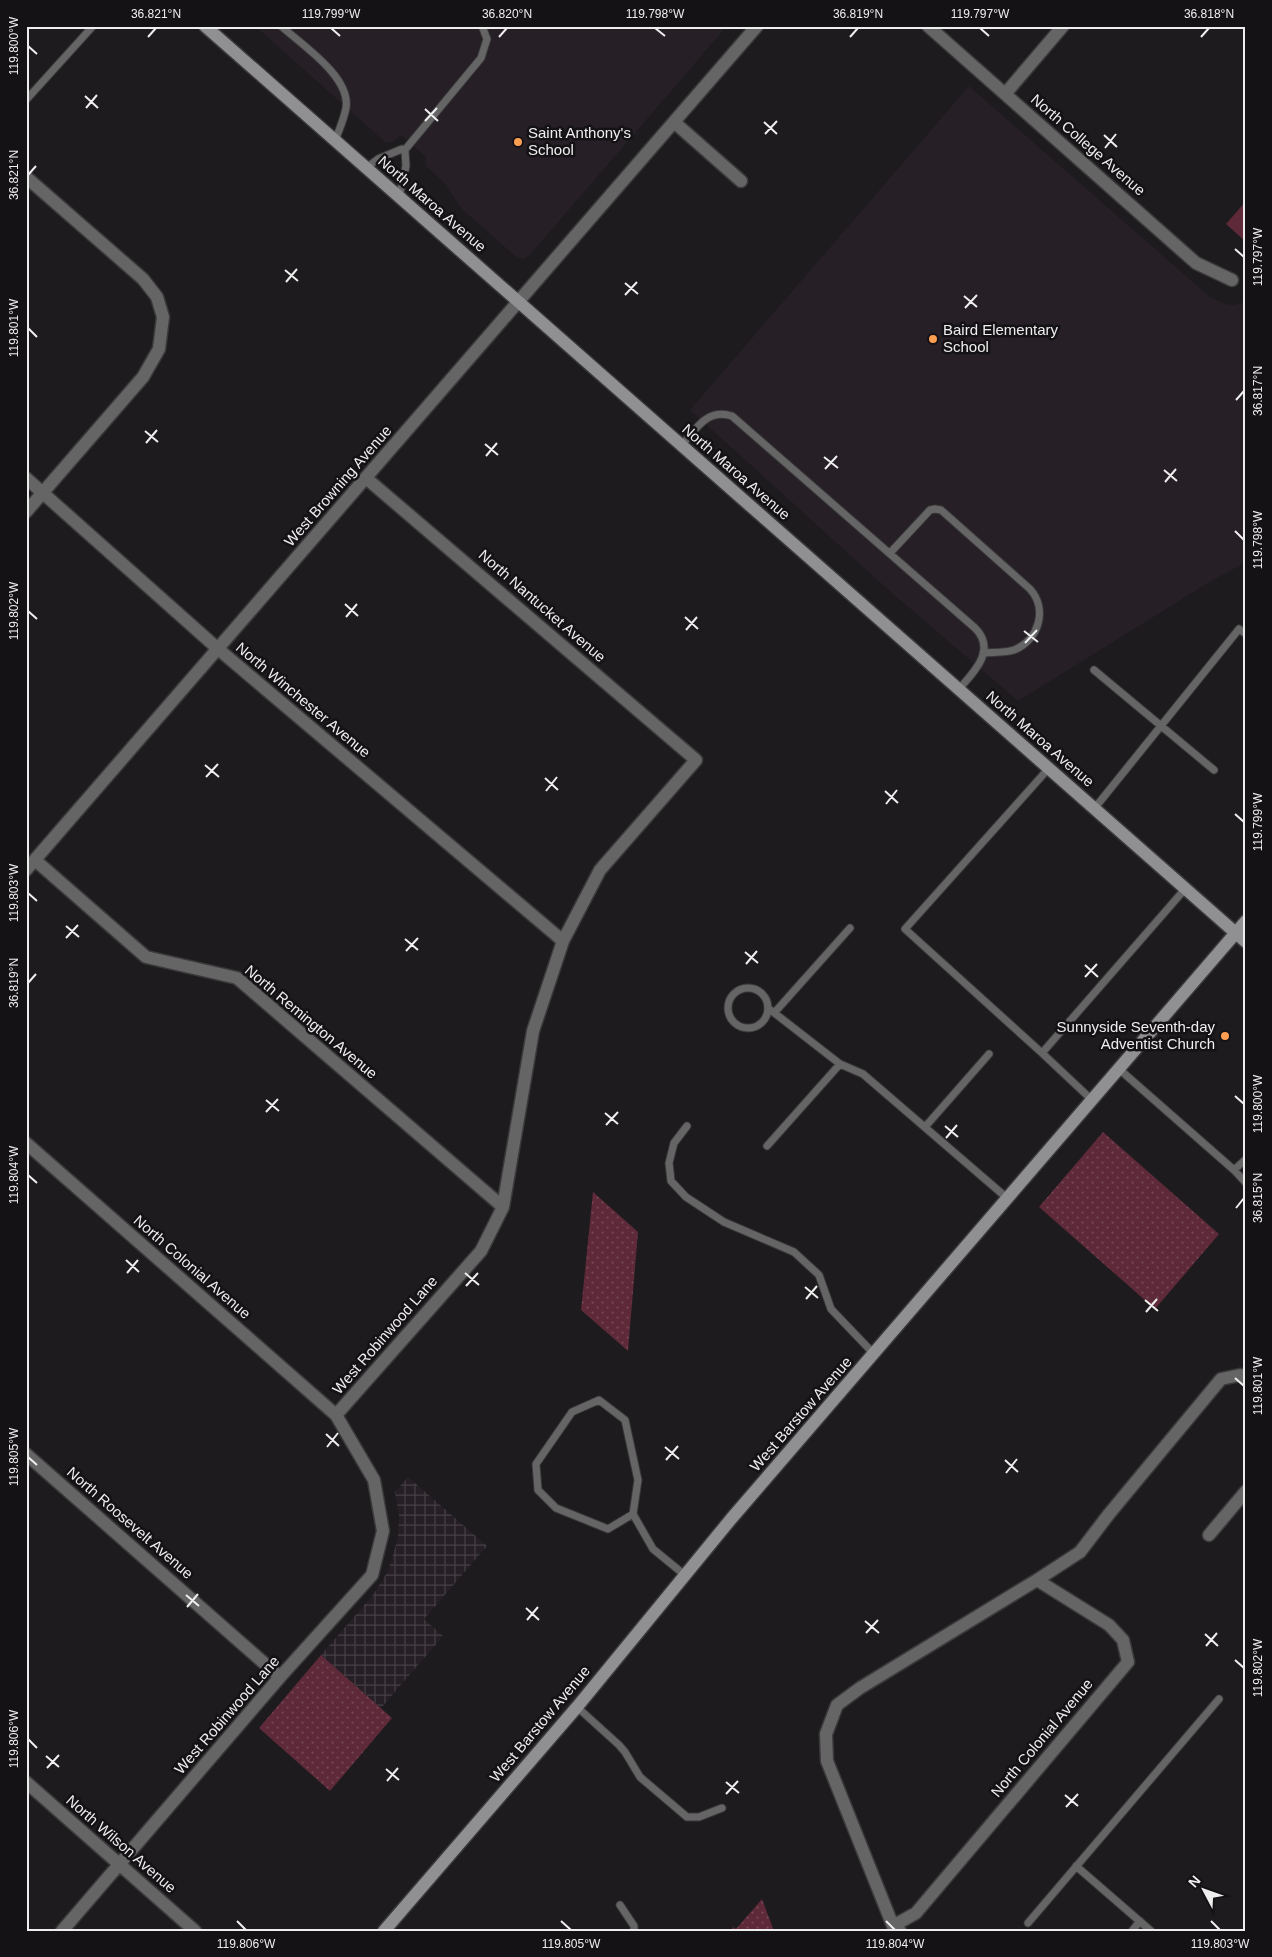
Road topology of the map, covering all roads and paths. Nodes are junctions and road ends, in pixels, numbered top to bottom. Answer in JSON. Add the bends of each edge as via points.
{"nodes":[{"id":1,"x":93,"y":26,"type":"edge"},
{"id":2,"x":205,"y":26,"type":"edge"},
{"id":3,"x":281,"y":26,"type":"edge"},
{"id":4,"x":482,"y":26,"type":"edge"},
{"id":5,"x":758,"y":26,"type":"edge"},
{"id":6,"x":928,"y":26,"type":"edge"},
{"id":7,"x":1062,"y":26,"type":"edge"},
{"id":8,"x":1005,"y":94,"type":"junction"},
{"id":9,"x":26,"y":100,"type":"edge"},
{"id":10,"x":674,"y":122,"type":"junction"},
{"id":11,"x":335,"y":141,"type":"junction"},
{"id":12,"x":404,"y":150,"type":"junction"},
{"id":13,"x":366,"y":168,"type":"junction"},
{"id":14,"x":26,"y":177,"type":"edge"},
{"id":15,"x":742,"y":181,"type":"dead end"},
{"id":16,"x":399,"y":197,"type":"junction"},
{"id":17,"x":1232,"y":280,"type":"dead end"},
{"id":18,"x":519,"y":302,"type":"junction"},
{"id":19,"x":682,"y":445,"type":"junction"},
{"id":20,"x":26,"y":478,"type":"edge"},
{"id":21,"x":366,"y":478,"type":"junction"},
{"id":22,"x":43,"y":493,"type":"junction"},
{"id":23,"x":26,"y":512,"type":"edge"},
{"id":24,"x":890,"y":553,"type":"junction"},
{"id":25,"x":1246,"y":634,"type":"edge"},
{"id":26,"x":217,"y":648,"type":"junction"},
{"id":27,"x":983,"y":653,"type":"junction"},
{"id":28,"x":1094,"y":670,"type":"dead end"},
{"id":29,"x":959,"y":690,"type":"junction"},
{"id":30,"x":1162,"y":726,"type":"junction"},
{"id":31,"x":696,"y":760,"type":"joint"},
{"id":32,"x":1048,"y":768,"type":"junction"},
{"id":33,"x":1214,"y":770,"type":"dead end"},
{"id":34,"x":1094,"y":809,"type":"junction"},
{"id":35,"x":35,"y":860,"type":"junction"},
{"id":36,"x":26,"y":870,"type":"edge"},
{"id":37,"x":1185,"y":889,"type":"junction"},
{"id":38,"x":1246,"y":921,"type":"edge"},
{"id":39,"x":850,"y":928,"type":"dead end"},
{"id":40,"x":1235,"y":934,"type":"junction"},
{"id":41,"x":563,"y":941,"type":"junction"},
{"id":42,"x":1246,"y":942,"type":"edge"},
{"id":43,"x":768,"y":1008,"type":"junction"},
{"id":44,"x":775,"y":1012,"type":"junction"},
{"id":45,"x":989,"y":1054,"type":"dead end"},
{"id":46,"x":1042,"y":1054,"type":"junction"},
{"id":47,"x":840,"y":1064,"type":"junction"},
{"id":48,"x":1119,"y":1069,"type":"junction"},
{"id":49,"x":1092,"y":1100,"type":"junction"},
{"id":50,"x":687,"y":1126,"type":"dead end"},
{"id":51,"x":925,"y":1126,"type":"junction"},
{"id":52,"x":26,"y":1143,"type":"edge"},
{"id":53,"x":767,"y":1146,"type":"dead end"},
{"id":54,"x":1246,"y":1159,"type":"edge"},
{"id":55,"x":1234,"y":1170,"type":"junction"},
{"id":56,"x":1246,"y":1183,"type":"edge"},
{"id":57,"x":1007,"y":1198,"type":"junction"},
{"id":58,"x":503,"y":1207,"type":"junction"},
{"id":59,"x":874,"y":1354,"type":"junction"},
{"id":60,"x":1243,"y":1377,"type":"edge"},
{"id":61,"x":336,"y":1415,"type":"junction"},
{"id":62,"x":26,"y":1454,"type":"edge"},
{"id":63,"x":1246,"y":1492,"type":"edge"},
{"id":64,"x":633,"y":1514,"type":"junction"},
{"id":65,"x":1209,"y":1535,"type":"dead end"},
{"id":66,"x":686,"y":1576,"type":"junction"},
{"id":67,"x":1037,"y":1580,"type":"junction"},
{"id":68,"x":280,"y":1677,"type":"junction"},
{"id":69,"x":1219,"y":1699,"type":"dead end"},
{"id":70,"x":577,"y":1707,"type":"junction"},
{"id":71,"x":26,"y":1782,"type":"edge"},
{"id":72,"x":722,"y":1808,"type":"dead end"},
{"id":73,"x":120,"y":1865,"type":"junction"},
{"id":74,"x":1076,"y":1866,"type":"junction"},
{"id":75,"x":620,"y":1905,"type":"dead end"},
{"id":76,"x":1140,"y":1921,"type":"junction"},
{"id":77,"x":1028,"y":1923,"type":"dead end"},
{"id":78,"x":896,"y":1928,"type":"edge"},
{"id":79,"x":62,"y":1931,"type":"edge"},
{"id":80,"x":195,"y":1931,"type":"edge"},
{"id":81,"x":384,"y":1931,"type":"edge"},
{"id":82,"x":634,"y":1931,"type":"edge"},
{"id":83,"x":1132,"y":1931,"type":"edge"},
{"id":84,"x":1151,"y":1931,"type":"edge"}],
"edges":[{"from":1,"to":9,"type":"lane"},
{"from":2,"to":11,"type":"main road","name":"North Maroa Avenue"},
{"from":3,"to":11,"type":"lane","via":[[329,68],[340,82],[346,108]]},
{"from":4,"to":12,"type":"lane","via":[[487,39],[481,58]]},
{"from":5,"to":10,"type":"street","name":"West Browning Avenue"},
{"from":6,"to":8,"type":"street","name":"North College Avenue"},
{"from":7,"to":8,"type":"street"},
{"from":8,"to":17,"type":"street","name":"North College Avenue","via":[[1196,262]]},
{"from":10,"to":15,"type":"street"},
{"from":10,"to":18,"type":"street","name":"West Browning Avenue"},
{"from":11,"to":13,"type":"main road","name":"North Maroa Avenue"},
{"from":12,"to":13,"type":"lane","via":[[394,151]]},
{"from":12,"to":16,"type":"lane","via":[[406,166]]},
{"from":13,"to":16,"type":"main road","name":"North Maroa Avenue"},
{"from":14,"to":22,"type":"street","via":[[143,279],[157,297],[163,317],[159,349],[142,377]]},
{"from":16,"to":18,"type":"main road","name":"North Maroa Avenue"},
{"from":18,"to":19,"type":"main road","name":"North Maroa Avenue"},
{"from":18,"to":21,"type":"street","name":"West Browning Avenue"},
{"from":19,"to":24,"type":"lane","via":[[706,418],[718,414],[732,416]]},
{"from":19,"to":29,"type":"main road","name":"North Maroa Avenue"},
{"from":20,"to":22,"type":"street","name":"North Winchester Avenue"},
{"from":21,"to":26,"type":"street","name":"West Browning Avenue"},
{"from":21,"to":31,"type":"street","name":"North Nantucket Avenue"},
{"from":22,"to":23,"type":"street"},
{"from":22,"to":26,"type":"street","name":"North Winchester Avenue"},
{"from":24,"to":27,"type":"lane","via":[[980,633]]},
{"from":24,"to":27,"type":"lane","via":[[930,510],[941,510],[1030,589],[1040,609],[1033,634],[1014,650]]},
{"from":25,"to":30,"type":"lane","via":[[1239,629]]},
{"from":26,"to":35,"type":"street","name":"West Browning Avenue"},
{"from":26,"to":41,"type":"street","name":"North Winchester Avenue"},
{"from":27,"to":29,"type":"lane","via":[[980,665]]},
{"from":28,"to":30,"type":"lane"},
{"from":29,"to":32,"type":"main road","name":"North Maroa Avenue"},
{"from":30,"to":33,"type":"lane"},
{"from":30,"to":34,"type":"lane"},
{"from":31,"to":41,"type":"street","name":"West Robinwood Lane","via":[[600,870]]},
{"from":32,"to":34,"type":"main road","name":"North Maroa Avenue"},
{"from":32,"to":46,"type":"lane","via":[[905,929]]},
{"from":34,"to":37,"type":"main road","name":"North Maroa Avenue"},
{"from":35,"to":36,"type":"street","name":"West Browning Avenue"},
{"from":35,"to":58,"type":"street","name":"North Remington Avenue","via":[[146,957],[237,978]]},
{"from":37,"to":40,"type":"main road","name":"North Maroa Avenue"},
{"from":37,"to":46,"type":"lane"},
{"from":38,"to":40,"type":"main road","name":"West Barstow Avenue"},
{"from":39,"to":44,"type":"lane"},
{"from":40,"to":42,"type":"main road","name":"North Maroa Avenue"},
{"from":40,"to":48,"type":"main road","name":"West Barstow Avenue"},
{"from":41,"to":58,"type":"street","name":"West Robinwood Lane","via":[[532,1031]]},
{"from":43,"to":43,"type":"lane","via":[[768,1014],[759,1025],[747,1029],[735,1024],[728,1012],[734,994],[746,988],[759,991]]},
{"from":43,"to":44,"type":"lane"},
{"from":44,"to":47,"type":"lane"},
{"from":45,"to":51,"type":"lane"},
{"from":46,"to":49,"type":"lane"},
{"from":47,"to":51,"type":"lane","via":[[863,1074]]},
{"from":47,"to":53,"type":"lane"},
{"from":48,"to":49,"type":"main road","name":"West Barstow Avenue"},
{"from":48,"to":55,"type":"lane"},
{"from":49,"to":57,"type":"main road","name":"West Barstow Avenue"},
{"from":50,"to":59,"type":"lane","via":[[674,1143],[669,1163],[671,1181],[686,1197],[724,1222],[794,1252],[819,1275],[831,1310]]},
{"from":51,"to":57,"type":"lane"},
{"from":52,"to":61,"type":"street","name":"North Colonial Avenue"},
{"from":54,"to":55,"type":"lane"},
{"from":55,"to":56,"type":"lane"},
{"from":57,"to":59,"type":"main road","name":"West Barstow Avenue"},
{"from":58,"to":61,"type":"street","name":"West Robinwood Lane","via":[[482,1251]]},
{"from":59,"to":66,"type":"main road","name":"West Barstow Avenue"},
{"from":60,"to":67,"type":"street","name":"North Colonial Avenue","via":[[1221,1379],[1080,1552]]},
{"from":61,"to":68,"type":"street","name":"West Robinwood Lane","via":[[374,1480],[383,1531],[372,1574]]},
{"from":62,"to":68,"type":"street","name":"North Roosevelt Avenue"},
{"from":63,"to":65,"type":"street"},
{"from":64,"to":64,"type":"lane","via":[[638,1480],[625,1420],[599,1400],[572,1412],[536,1464],[538,1490],[556,1508],[608,1529]]},
{"from":64,"to":66,"type":"lane","via":[[653,1549]]},
{"from":66,"to":70,"type":"main road","name":"West Barstow Avenue"},
{"from":67,"to":78,"type":"street","name":"North Colonial Avenue","via":[[837,1705],[826,1734],[827,1761]]},
{"from":67,"to":78,"type":"street","name":"North Colonial Avenue","via":[[1109,1625],[1123,1640],[1128,1662],[916,1913]]},
{"from":68,"to":73,"type":"street","name":"West Robinwood Lane"},
{"from":69,"to":74,"type":"lane"},
{"from":70,"to":72,"type":"lane","via":[[619,1745],[640,1777],[687,1817],[699,1817]]},
{"from":70,"to":81,"type":"main road","name":"West Barstow Avenue"},
{"from":71,"to":73,"type":"street","name":"North Wilson Avenue"},
{"from":73,"to":79,"type":"street","name":"West Robinwood Lane"},
{"from":73,"to":80,"type":"street","name":"North Wilson Avenue"},
{"from":74,"to":76,"type":"lane"},
{"from":74,"to":77,"type":"lane"},
{"from":75,"to":82,"type":"lane"},
{"from":76,"to":83,"type":"lane"},
{"from":76,"to":84,"type":"lane"}]}
